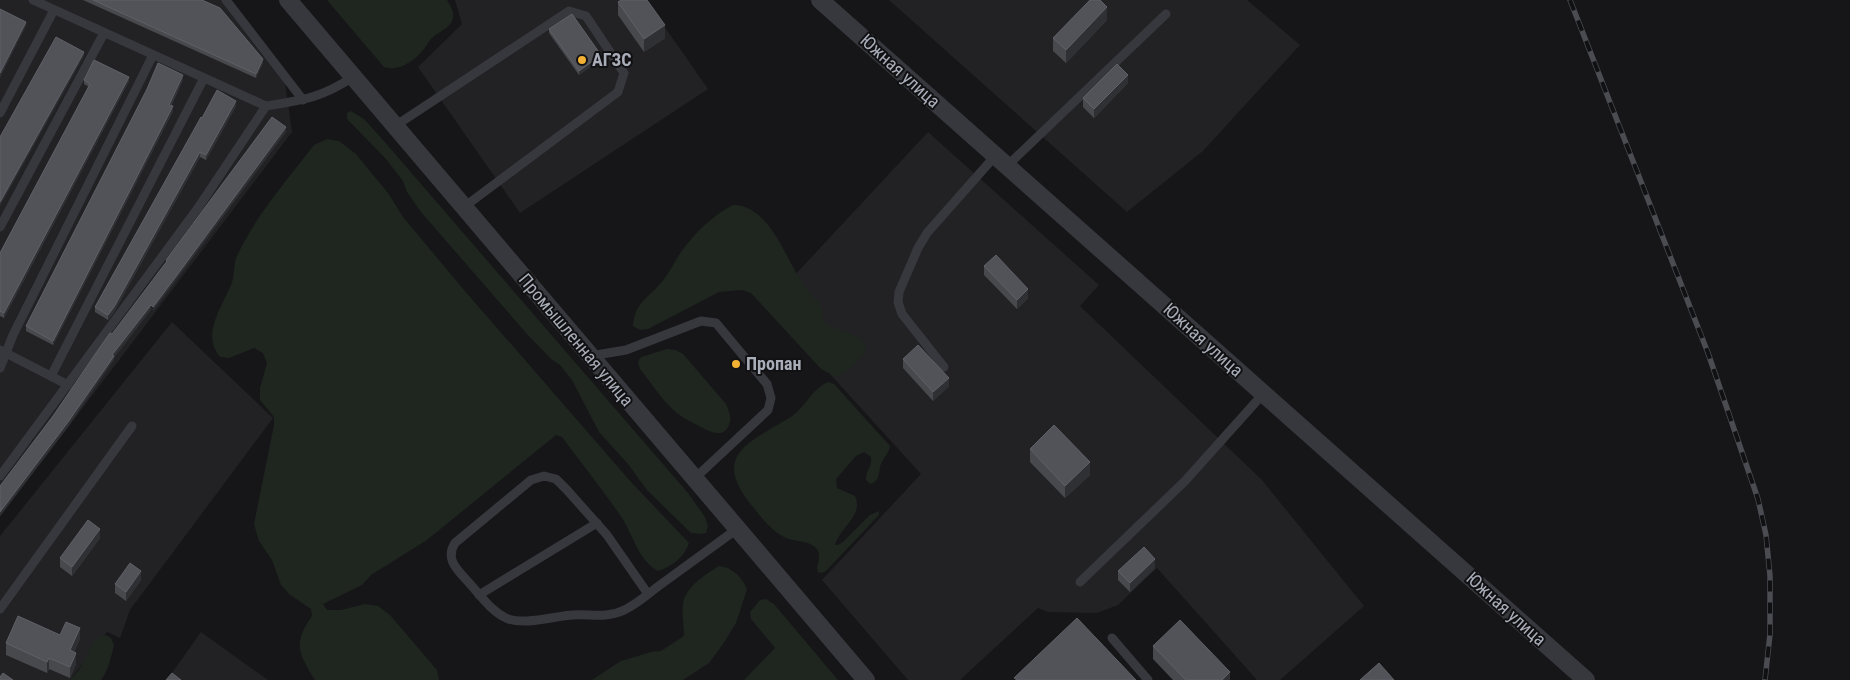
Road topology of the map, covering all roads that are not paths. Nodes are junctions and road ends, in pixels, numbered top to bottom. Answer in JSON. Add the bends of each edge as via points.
{"nodes":[{"id":1,"x":33,"y":0,"type":"edge"},
{"id":2,"x":226,"y":0,"type":"edge"},
{"id":3,"x":288,"y":0,"type":"edge"},
{"id":4,"x":820,"y":0,"type":"edge"},
{"id":5,"x":54,"y":10,"type":"junction"},
{"id":6,"x":1166,"y":14,"type":"dead end"},
{"id":7,"x":104,"y":33,"type":"junction"},
{"id":8,"x":153,"y":55,"type":"junction"},
{"id":9,"x":353,"y":77,"type":"junction"},
{"id":10,"x":204,"y":78,"type":"junction"},
{"id":11,"x":303,"y":100,"type":"junction"},
{"id":12,"x":266,"y":106,"type":"junction"},
{"id":13,"x":0,"y":113,"type":"edge"},
{"id":14,"x":395,"y":126,"type":"junction"},
{"id":15,"x":1001,"y":161,"type":"junction"},
{"id":16,"x":464,"y":207,"type":"junction"},
{"id":17,"x":0,"y":227,"type":"edge"},
{"id":18,"x":3,"y":351,"type":"edge"},
{"id":19,"x":590,"y":356,"type":"junction"},
{"id":20,"x":944,"y":367,"type":"dead end"},
{"id":21,"x":0,"y":368,"type":"edge"},
{"id":22,"x":51,"y":376,"type":"junction"},
{"id":23,"x":68,"y":385,"type":"junction"},
{"id":24,"x":1262,"y":394,"type":"junction"},
{"id":25,"x":132,"y":426,"type":"dead end"},
{"id":26,"x":0,"y":476,"type":"edge"},
{"id":27,"x":694,"y":479,"type":"junction"},
{"id":28,"x":597,"y":523,"type":"junction"},
{"id":29,"x":737,"y":529,"type":"junction"},
{"id":30,"x":1080,"y":582,"type":"dead end"},
{"id":31,"x":648,"y":594,"type":"junction"},
{"id":32,"x":480,"y":595,"type":"junction"},
{"id":33,"x":0,"y":609,"type":"edge"},
{"id":34,"x":1112,"y":638,"type":"dead end"},
{"id":35,"x":866,"y":680,"type":"edge"},
{"id":36,"x":1148,"y":680,"type":"edge"},
{"id":37,"x":1586,"y":680,"type":"edge"}],
"edges":[{"from":1,"to":5,"type":"lane"},
{"from":2,"to":11,"type":"lane"},
{"from":3,"to":9,"type":"street","name":"Промышленная улица"},
{"from":4,"to":15,"type":"street","name":"Южная улица"},
{"from":5,"to":7,"type":"lane"},
{"from":5,"to":13,"type":"lane"},
{"from":6,"to":15,"type":"lane"},
{"from":7,"to":8,"type":"lane"},
{"from":7,"to":17,"type":"lane"},
{"from":8,"to":10,"type":"lane"},
{"from":8,"to":18,"type":"lane"},
{"from":9,"to":11,"type":"lane","via":[[334,90]]},
{"from":9,"to":14,"type":"street","name":"Промышленная улица"},
{"from":10,"to":12,"type":"lane"},
{"from":10,"to":22,"type":"lane"},
{"from":11,"to":12,"type":"lane"},
{"from":12,"to":23,"type":"lane","via":[[198,208]]},
{"from":14,"to":16,"type":"street","name":"Промышленная улица"},
{"from":14,"to":16,"type":"lane","via":[[569,11],[586,16],[624,73],[618,92]]},
{"from":15,"to":20,"type":"lane","via":[[927,233],[899,292],[902,314]]},
{"from":15,"to":24,"type":"street","name":"Южная улица"},
{"from":16,"to":19,"type":"street","name":"Промышленная улица"},
{"from":18,"to":21,"type":"lane"},
{"from":18,"to":22,"type":"lane"},
{"from":19,"to":27,"type":"street","name":"Промышленная улица"},
{"from":19,"to":27,"type":"lane","via":[[626,350],[701,321],[716,323],[767,384],[771,398],[768,410]]},
{"from":22,"to":23,"type":"lane"},
{"from":23,"to":26,"type":"lane"},
{"from":24,"to":30,"type":"lane","via":[[1185,481]]},
{"from":24,"to":37,"type":"street","name":"Южная улица"},
{"from":25,"to":33,"type":"lane"},
{"from":27,"to":29,"type":"street","name":"Промышленная улица"},
{"from":28,"to":31,"type":"lane"},
{"from":28,"to":32,"type":"lane"},
{"from":28,"to":32,"type":"lane","via":[[556,479],[544,476],[531,480],[451,549],[454,565]]},
{"from":29,"to":31,"type":"lane"},
{"from":29,"to":35,"type":"street","name":"Промышленная улица"},
{"from":31,"to":32,"type":"lane","via":[[623,611],[608,615],[572,615],[526,621],[508,619],[497,613]]},
{"from":34,"to":36,"type":"lane"}]}
